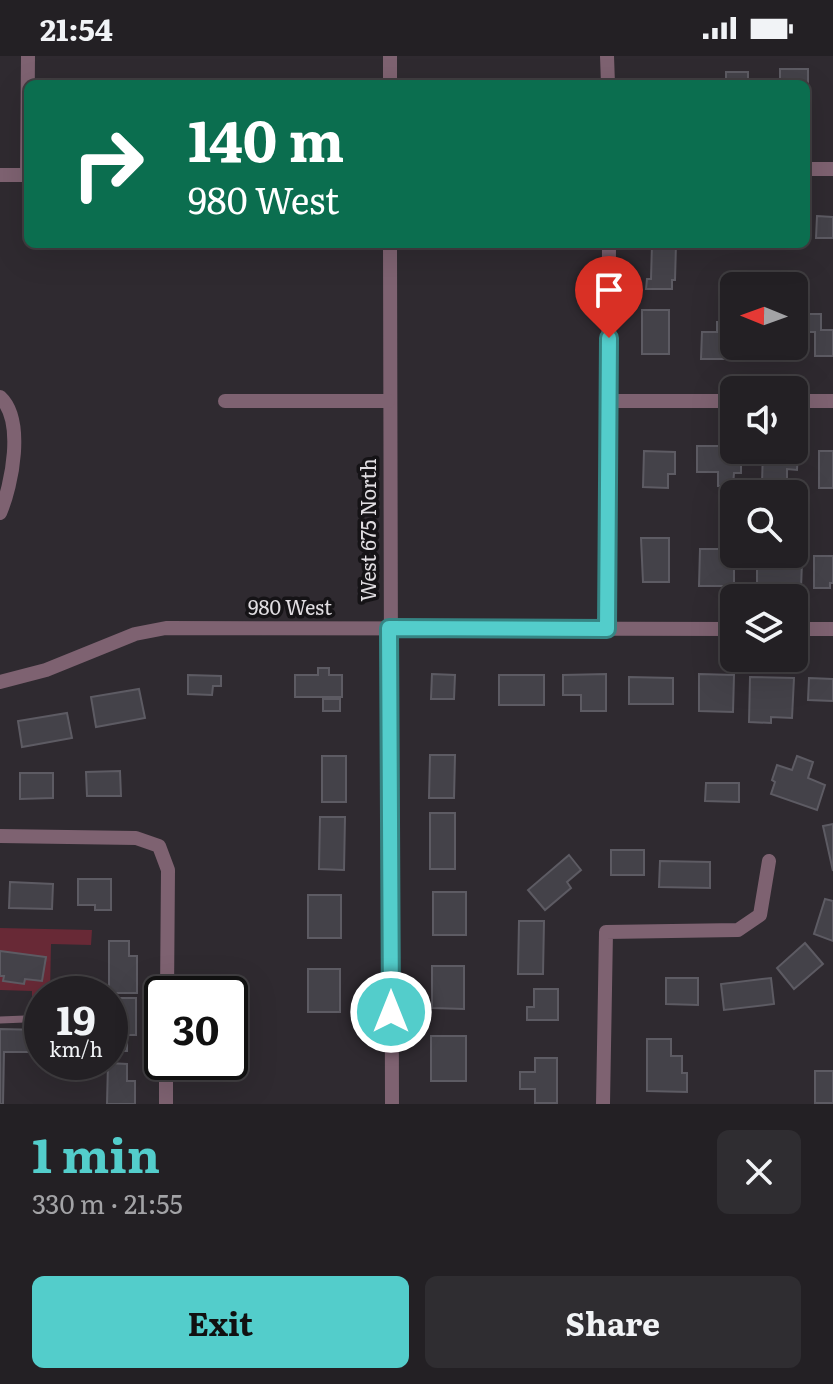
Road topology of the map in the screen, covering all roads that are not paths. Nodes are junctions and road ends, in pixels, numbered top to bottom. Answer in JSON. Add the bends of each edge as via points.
{"nodes":[{"id":1,"x":28,"y":56,"type":"edge"},
{"id":2,"x":390,"y":56,"type":"edge"},
{"id":3,"x":607,"y":56,"type":"edge"},
{"id":4,"x":28,"y":80,"type":"edge"},
{"id":5,"x":390,"y":80,"type":"edge"},
{"id":6,"x":608,"y":80,"type":"edge"},
{"id":7,"x":810,"y":169,"type":"edge"},
{"id":8,"x":833,"y":169,"type":"edge"},
{"id":9,"x":0,"y":175,"type":"edge"},
{"id":10,"x":24,"y":175,"type":"edge"},
{"id":11,"x":390,"y":248,"type":"edge"},
{"id":12,"x":609,"y":248,"type":"edge"},
{"id":13,"x":2,"y":399,"type":"edge"},
{"id":14,"x":225,"y":401,"type":"dead end"},
{"id":15,"x":388,"y":401,"type":"junction"},
{"id":16,"x":610,"y":401,"type":"junction"},
{"id":17,"x":720,"y":401,"type":"edge"},
{"id":18,"x":808,"y":401,"type":"edge"},
{"id":19,"x":833,"y":401,"type":"edge"},
{"id":20,"x":0,"y":513,"type":"edge"},
{"id":21,"x":389,"y":628,"type":"junction"},
{"id":22,"x":607,"y":629,"type":"junction"},
{"id":23,"x":720,"y":629,"type":"edge"},
{"id":24,"x":808,"y":629,"type":"edge"},
{"id":25,"x":833,"y":629,"type":"edge"},
{"id":26,"x":0,"y":682,"type":"edge"},
{"id":27,"x":0,"y":836,"type":"edge"},
{"id":28,"x":769,"y":861,"type":"dead end"},
{"id":29,"x":167,"y":976,"type":"edge"},
{"id":30,"x":24,"y":1019,"type":"edge"},
{"id":31,"x":0,"y":1020,"type":"edge"},
{"id":32,"x":166,"y":1080,"type":"edge"},
{"id":33,"x":166,"y":1104,"type":"edge"},
{"id":34,"x":392,"y":1104,"type":"edge"},
{"id":35,"x":603,"y":1104,"type":"edge"}],
"edges":[{"from":1,"to":4,"type":"street"},
{"from":2,"to":5,"type":"street"},
{"from":3,"to":6,"type":"street"},
{"from":7,"to":8,"type":"street"},
{"from":9,"to":10,"type":"street"},
{"from":11,"to":15,"type":"street","name":"West 675 North"},
{"from":12,"to":16,"type":"street"},
{"from":13,"to":20,"type":"street","via":[[11,414],[13,466]]},
{"from":14,"to":15,"type":"street"},
{"from":15,"to":21,"type":"street","name":"West 675 North"},
{"from":16,"to":17,"type":"street"},
{"from":16,"to":22,"type":"street"},
{"from":18,"to":19,"type":"street"},
{"from":21,"to":22,"type":"street","name":"980 West"},
{"from":21,"to":26,"type":"street","name":"980 West","via":[[166,628]]},
{"from":21,"to":34,"type":"street","name":"West 675 North"},
{"from":22,"to":23,"type":"street","name":"980 West"},
{"from":24,"to":25,"type":"street"},
{"from":27,"to":29,"type":"street","via":[[136,838],[159,846],[168,870]]},
{"from":28,"to":35,"type":"street","via":[[760,915],[738,930],[606,932]]},
{"from":30,"to":31,"type":"lane"},
{"from":32,"to":33,"type":"street"}]}
